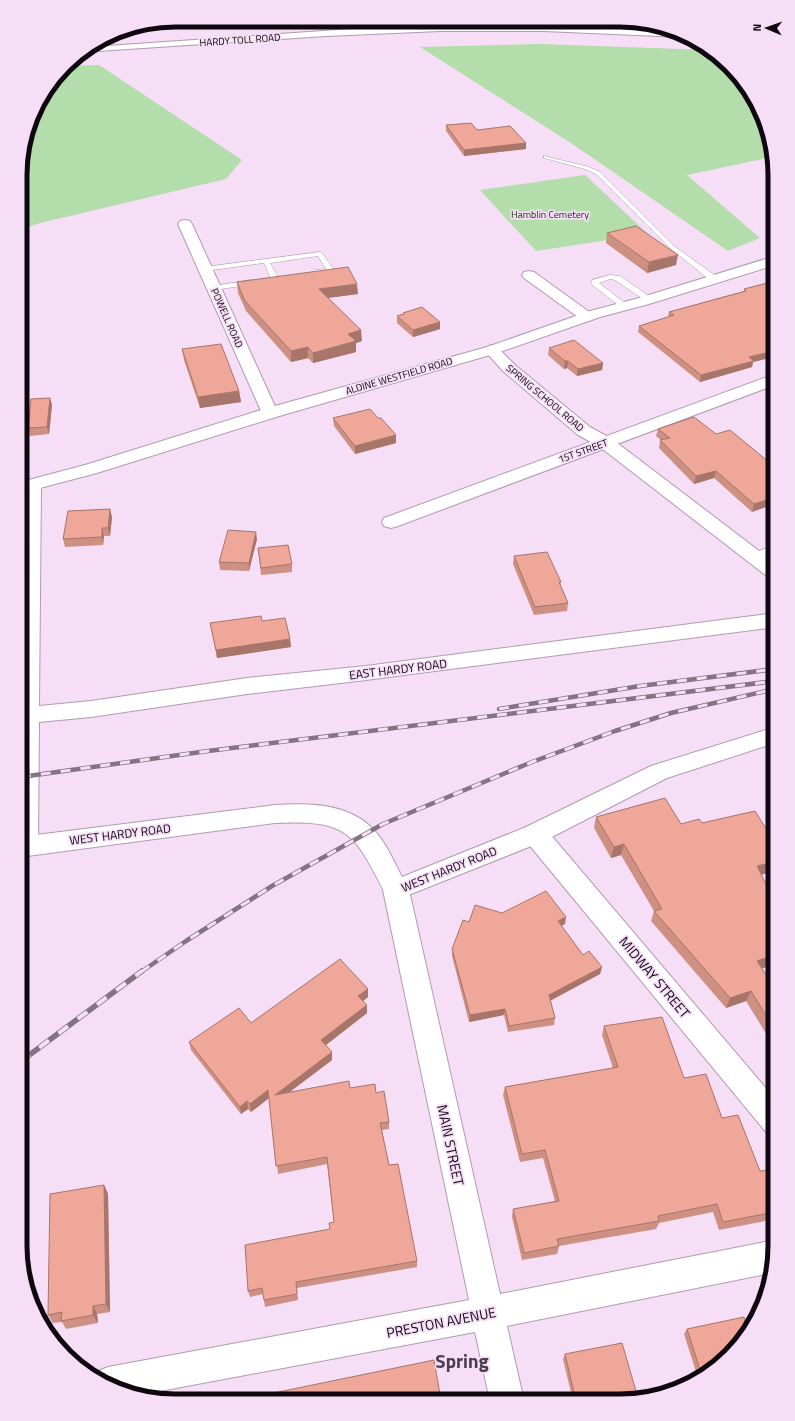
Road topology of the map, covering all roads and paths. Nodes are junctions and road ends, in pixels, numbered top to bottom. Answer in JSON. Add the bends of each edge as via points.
{"nodes":[{"id":1,"x":302,"y":27,"type":"edge"},
{"id":2,"x":525,"y":27,"type":"edge"},
{"id":3,"x":525,"y":27,"type":"edge"},
{"id":4,"x":660,"y":33,"type":"edge"},
{"id":5,"x":116,"y":39,"type":"edge"},
{"id":6,"x":97,"y":49,"type":"edge"},
{"id":7,"x":546,"y":157,"type":"dead end"},
{"id":8,"x":184,"y":224,"type":"dead end"},
{"id":9,"x":266,"y":261,"type":"junction"},
{"id":10,"x":768,"y":262,"type":"edge"},
{"id":11,"x":205,"y":269,"type":"junction"},
{"id":12,"x":306,"y":274,"type":"edge"},
{"id":13,"x":529,"y":275,"type":"dead end"},
{"id":14,"x":283,"y":278,"type":"edge"},
{"id":15,"x":714,"y":279,"type":"junction"},
{"id":16,"x":267,"y":280,"type":"junction"},
{"id":17,"x":214,"y":288,"type":"junction"},
{"id":18,"x":649,"y":299,"type":"junction"},
{"id":19,"x":625,"y":306,"type":"junction"},
{"id":20,"x":587,"y":317,"type":"junction"},
{"id":21,"x":492,"y":350,"type":"junction"},
{"id":22,"x":768,"y":382,"type":"edge"},
{"id":23,"x":270,"y":413,"type":"junction"},
{"id":24,"x":606,"y":443,"type":"junction"},
{"id":25,"x":27,"y":487,"type":"edge"},
{"id":26,"x":391,"y":522,"type":"dead end"},
{"id":27,"x":768,"y":551,"type":"edge"},
{"id":28,"x":754,"y":556,"type":"junction"},
{"id":29,"x":768,"y":567,"type":"edge"},
{"id":30,"x":768,"y":621,"type":"edge"},
{"id":31,"x":27,"y":716,"type":"edge"},
{"id":32,"x":768,"y":737,"type":"edge"},
{"id":33,"x":535,"y":834,"type":"junction"},
{"id":34,"x":27,"y":845,"type":"edge"},
{"id":35,"x":396,"y":890,"type":"junction"},
{"id":36,"x":768,"y":1113,"type":"edge"},
{"id":37,"x":768,"y":1257,"type":"edge"},
{"id":38,"x":488,"y":1313,"type":"junction"},
{"id":39,"x":117,"y":1382,"type":"edge"},
{"id":40,"x":505,"y":1394,"type":"edge"}],
"edges":[{"from":1,"to":5,"type":"main road","name":"HARDY TOLL ROAD"},
{"from":2,"to":6,"type":"main road","name":"HARDY TOLL ROAD","via":[[407,29]]},
{"from":3,"to":4,"type":"main road","name":"HARDY TOLL ROAD"},
{"from":7,"to":15,"type":"lane","via":[[587,168],[598,174],[672,246]]},
{"from":8,"to":11,"type":"main road","name":"POWELL ROAD"},
{"from":9,"to":11,"type":"lane"},
{"from":9,"to":12,"type":"lane","via":[[320,254],[330,270]]},
{"from":9,"to":16,"type":"lane"},
{"from":10,"to":15,"type":"main road","name":"ALDINE WESTFIELD ROAD"},
{"from":11,"to":17,"type":"main road","name":"POWELL ROAD"},
{"from":13,"to":20,"type":"main road"},
{"from":14,"to":16,"type":"lane"},
{"from":15,"to":18,"type":"main road","name":"ALDINE WESTFIELD ROAD"},
{"from":16,"to":17,"type":"lane"},
{"from":17,"to":23,"type":"main road","name":"POWELL ROAD"},
{"from":18,"to":19,"type":"main road","name":"ALDINE WESTFIELD ROAD"},
{"from":18,"to":19,"type":"lane","via":[[617,278],[595,282]]},
{"from":19,"to":20,"type":"main road","name":"ALDINE WESTFIELD ROAD"},
{"from":20,"to":21,"type":"main road","name":"ALDINE WESTFIELD ROAD"},
{"from":21,"to":23,"type":"main road","name":"ALDINE WESTFIELD ROAD"},
{"from":21,"to":24,"type":"main road","name":"SPRING SCHOOL ROAD","via":[[509,368],[584,431]]},
{"from":22,"to":24,"type":"main road","name":"1ST STREET"},
{"from":23,"to":25,"type":"main road","name":"ALDINE WESTFIELD ROAD"},
{"from":24,"to":26,"type":"main road","name":"1ST STREET"},
{"from":24,"to":28,"type":"main road","name":"SPRING SCHOOL ROAD"},
{"from":27,"to":28,"type":"lane"},
{"from":28,"to":29,"type":"main road","name":"SPRING SCHOOL ROAD"},
{"from":30,"to":31,"type":"main road","name":"EAST HARDY ROAD"},
{"from":32,"to":33,"type":"main road","name":"WEST HARDY ROAD","via":[[659,772]]},
{"from":33,"to":35,"type":"main road","name":"WEST HARDY ROAD"},
{"from":33,"to":36,"type":"main road","name":"MIDWAY STREET"},
{"from":34,"to":35,"type":"main road","name":"WEST HARDY ROAD","via":[[275,814],[319,813],[336,818],[363,834]]},
{"from":35,"to":38,"type":"main road","name":"MAIN STREET"},
{"from":37,"to":38,"type":"main road","name":"PRESTON AVENUE"},
{"from":38,"to":39,"type":"main road","name":"PRESTON AVENUE"},
{"from":38,"to":40,"type":"main road","name":"MAIN STREET"}]}
